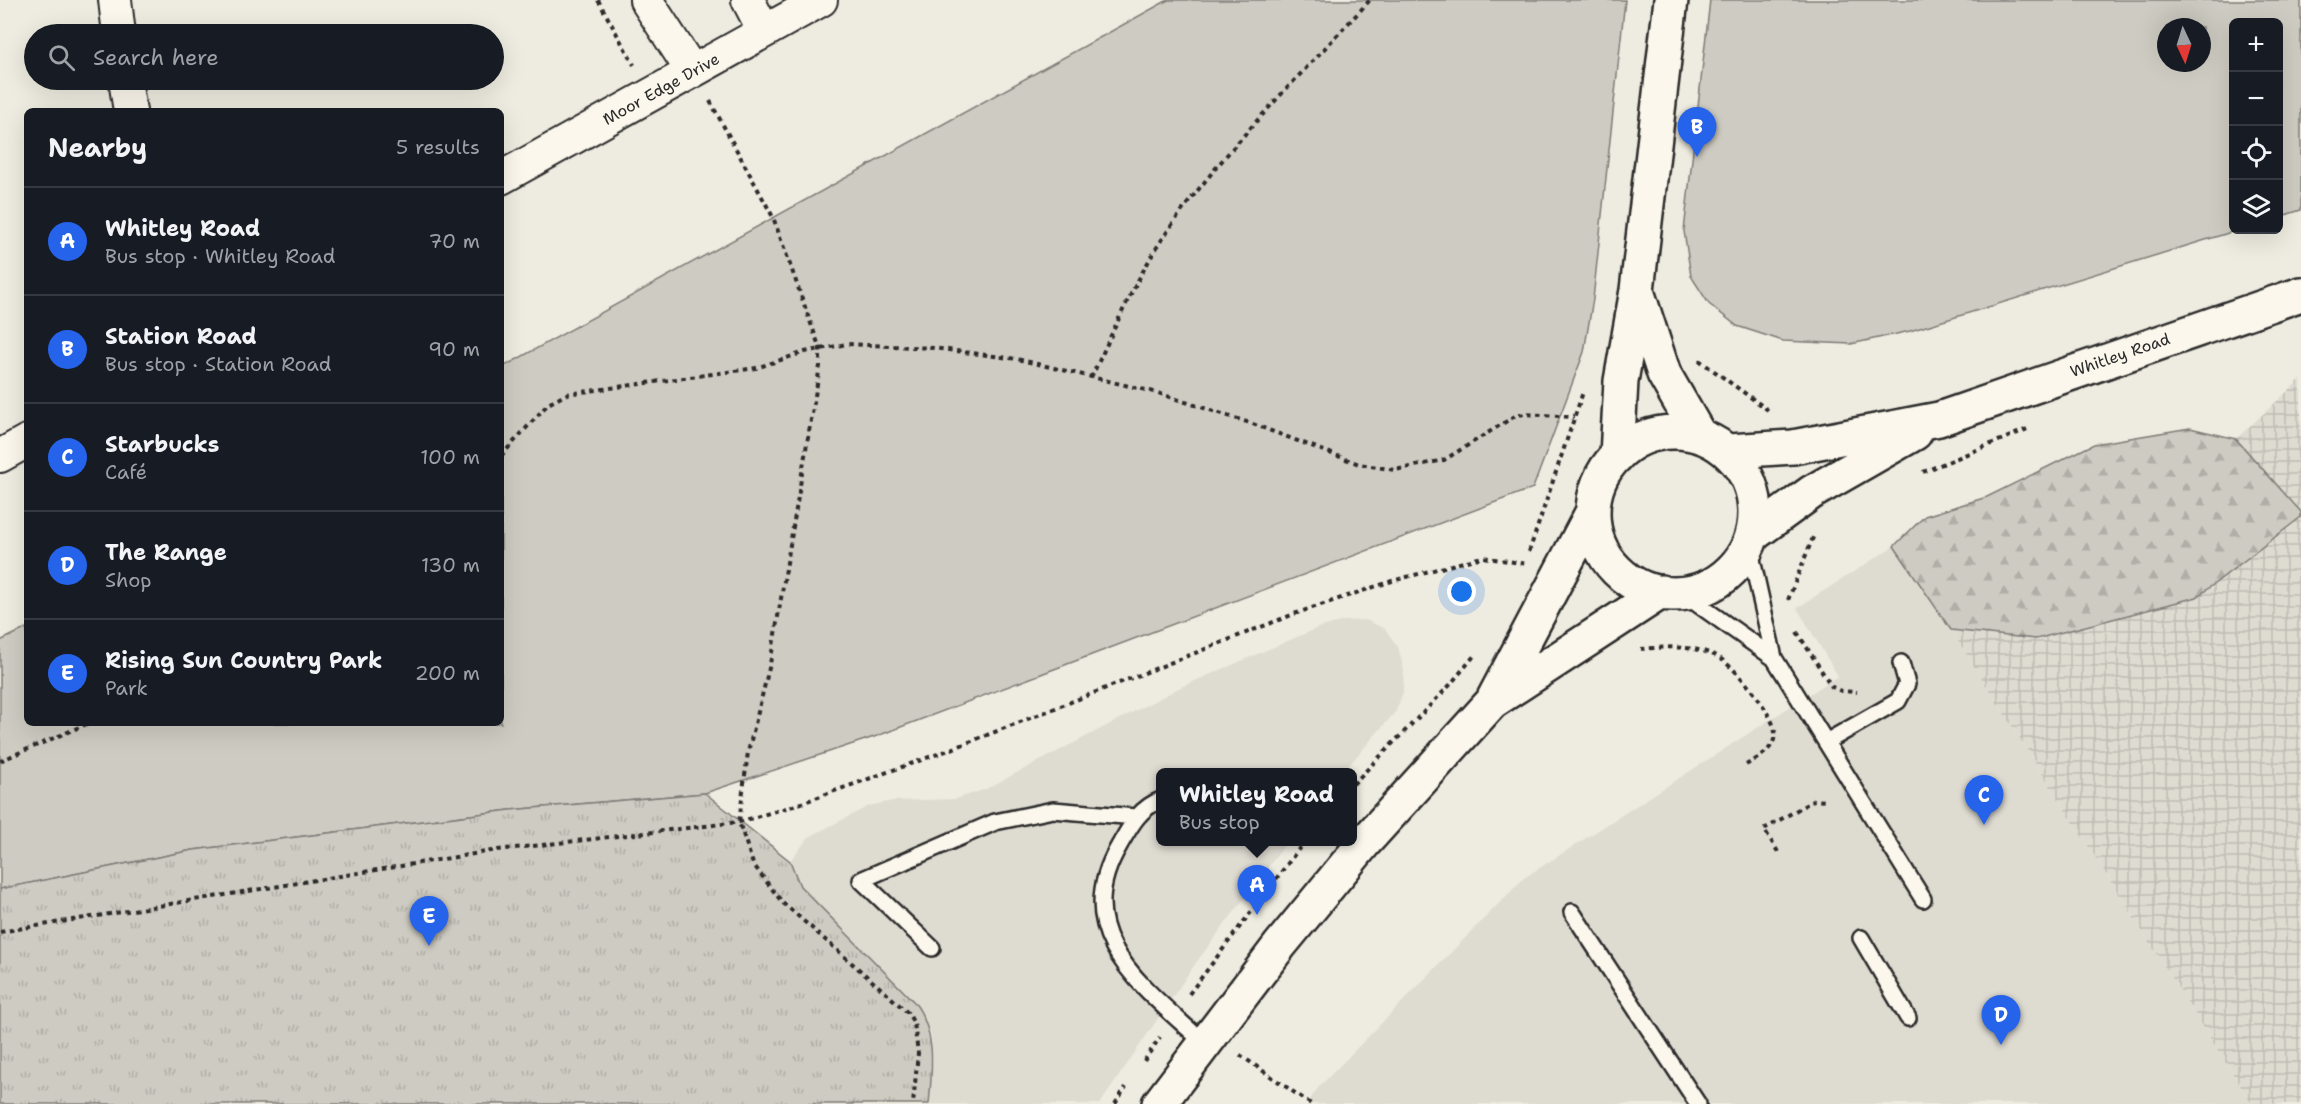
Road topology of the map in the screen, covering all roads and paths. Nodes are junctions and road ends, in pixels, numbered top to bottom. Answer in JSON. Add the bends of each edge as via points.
{"nodes":[{"id":1,"x":115,"y":0,"type":"edge"},
{"id":2,"x":598,"y":0,"type":"edge"},
{"id":3,"x":646,"y":0,"type":"edge"},
{"id":4,"x":748,"y":0,"type":"edge"},
{"id":5,"x":821,"y":0,"type":"edge"},
{"id":6,"x":1370,"y":0,"type":"edge"},
{"id":7,"x":1671,"y":0,"type":"edge"},
{"id":8,"x":118,"y":24,"type":"edge"},
{"id":9,"x":764,"y":31,"type":"junction"},
{"id":10,"x":693,"y":71,"type":"junction"},
{"id":11,"x":126,"y":90,"type":"edge"},
{"id":12,"x":651,"y":95,"type":"junction"},
{"id":13,"x":129,"y":108,"type":"edge"},
{"id":14,"x":504,"y":176,"type":"edge"},
{"id":15,"x":1637,"y":290,"type":"junction"},
{"id":16,"x":2301,"y":294,"type":"edge"},
{"id":17,"x":820,"y":349,"type":"junction"},
{"id":18,"x":1696,"y":358,"type":"dead end"},
{"id":19,"x":1091,"y":378,"type":"junction"},
{"id":20,"x":1584,"y":390,"type":"dead end"},
{"id":21,"x":1768,"y":410,"type":"dead end"},
{"id":22,"x":1574,"y":417,"type":"junction"},
{"id":23,"x":1940,"y":419,"type":"junction"},
{"id":24,"x":2038,"y":425,"type":"dead end"},
{"id":25,"x":1698,"y":433,"type":"junction"},
{"id":26,"x":24,"y":443,"type":"edge"},
{"id":27,"x":1729,"y":451,"type":"junction"},
{"id":28,"x":504,"y":453,"type":"edge"},
{"id":29,"x":0,"y":456,"type":"edge"},
{"id":30,"x":1617,"y":456,"type":"junction"},
{"id":31,"x":1916,"y":475,"type":"dead end"},
{"id":32,"x":1593,"y":511,"type":"junction"},
{"id":33,"x":1820,"y":525,"type":"dead end"},
{"id":34,"x":1751,"y":540,"type":"junction"},
{"id":35,"x":1526,"y":563,"type":"junction"},
{"id":36,"x":1522,"y":573,"type":"dead end"},
{"id":37,"x":1560,"y":574,"type":"junction"},
{"id":38,"x":1672,"y":592,"type":"junction"},
{"id":39,"x":1786,"y":606,"type":"dead end"},
{"id":40,"x":1796,"y":629,"type":"dead end"},
{"id":41,"x":1635,"y":649,"type":"dead end"},
{"id":42,"x":1478,"y":651,"type":"dead end"},
{"id":43,"x":1774,"y":658,"type":"junction"},
{"id":44,"x":1901,"y":663,"type":"dead end"},
{"id":45,"x":1862,"y":692,"type":"dead end"},
{"id":46,"x":1492,"y":702,"type":"junction"},
{"id":47,"x":82,"y":726,"type":"edge"},
{"id":48,"x":1826,"y":742,"type":"junction"},
{"id":49,"x":0,"y":761,"type":"edge"},
{"id":50,"x":1744,"y":766,"type":"dead end"},
{"id":51,"x":1357,"y":780,"type":"edge"},
{"id":52,"x":1826,"y":801,"type":"dead end"},
{"id":53,"x":1156,"y":803,"type":"edge"},
{"id":54,"x":1136,"y":817,"type":"junction"},
{"id":55,"x":739,"y":822,"type":"junction"},
{"id":56,"x":1359,"y":841,"type":"edge"},
{"id":57,"x":1301,"y":846,"type":"edge"},
{"id":58,"x":1356,"y":846,"type":"edge"},
{"id":59,"x":1778,"y":852,"type":"dead end"},
{"id":60,"x":1923,"y":899,"type":"dead end"},
{"id":61,"x":1572,"y":912,"type":"dead end"},
{"id":62,"x":0,"y":932,"type":"edge"},
{"id":63,"x":1861,"y":938,"type":"dead end"},
{"id":64,"x":932,"y":948,"type":"dead end"},
{"id":65,"x":1174,"y":1015,"type":"junction"},
{"id":66,"x":1908,"y":1018,"type":"dead end"},
{"id":67,"x":1218,"y":1047,"type":"junction"},
{"id":68,"x":1141,"y":1065,"type":"dead end"},
{"id":69,"x":1128,"y":1084,"type":"dead end"},
{"id":70,"x":913,"y":1104,"type":"edge"},
{"id":71,"x":1115,"y":1104,"type":"edge"},
{"id":72,"x":1159,"y":1104,"type":"edge"},
{"id":73,"x":1311,"y":1104,"type":"edge"},
{"id":74,"x":1698,"y":1104,"type":"edge"}],
"edges":[{"from":1,"to":8,"type":"street"},
{"from":2,"to":12,"type":"path"},
{"from":3,"to":10,"type":"street"},
{"from":4,"to":9,"type":"street"},
{"from":5,"to":9,"type":"street","name":"Moor Edge Drive"},
{"from":6,"to":19,"type":"path","via":[[1252,123],[1168,230],[1137,282]]},
{"from":7,"to":15,"type":"main road"},
{"from":9,"to":10,"type":"street","name":"Moor Edge Drive"},
{"from":10,"to":12,"type":"street","name":"Moor Edge Drive"},
{"from":10,"to":17,"type":"path","via":[[773,217]]},
{"from":11,"to":13,"type":"street"},
{"from":12,"to":14,"type":"street","name":"Moor Edge Drive"},
{"from":15,"to":25,"type":"main road","via":[[1664,374]]},
{"from":15,"to":30,"type":"main road","via":[[1621,381]]},
{"from":16,"to":23,"type":"main road","name":"Whitley Road"},
{"from":17,"to":19,"type":"path","via":[[870,344],[933,348],[1017,359]]},
{"from":17,"to":28,"type":"path","via":[[756,368],[567,394],[548,404]]},
{"from":17,"to":55,"type":"path","via":[[770,664],[748,752]]},
{"from":18,"to":21,"type":"path"},
{"from":19,"to":22,"type":"path","via":[[1158,393],[1359,464],[1387,469],[1412,469],[1444,460],[1493,428],[1524,414]]},
{"from":20,"to":22,"type":"path"},
{"from":22,"to":35,"type":"path"},
{"from":23,"to":27,"type":"main road","name":"Whitley Road","via":[[1793,447]]},
{"from":23,"to":34,"type":"main road","name":"Whitley Road","via":[[1812,492]]},
{"from":24,"to":31,"type":"path"},
{"from":25,"to":27,"type":"main road"},
{"from":25,"to":30,"type":"main road","via":[[1658,435],[1635,443]]},
{"from":26,"to":29,"type":"street"},
{"from":27,"to":34,"type":"main road","via":[[1752,486],[1755,507]]},
{"from":30,"to":32,"type":"main road","via":[[1604,475]]},
{"from":32,"to":37,"type":"main road"},
{"from":32,"to":38,"type":"main road","via":[[1596,535],[1612,569],[1640,587]]},
{"from":33,"to":39,"type":"path"},
{"from":34,"to":38,"type":"main road","via":[[1737,563],[1723,576],[1705,586]]},
{"from":34,"to":43,"type":"lane"},
{"from":35,"to":36,"type":"path"},
{"from":35,"to":37,"type":"path"},
{"from":35,"to":55,"type":"path","via":[[1482,557],[1392,581],[1293,614],[958,746]]},
{"from":37,"to":46,"type":"main road"},
{"from":38,"to":43,"type":"lane"},
{"from":38,"to":46,"type":"main road"},
{"from":40,"to":45,"type":"path","via":[[1832,687]]},
{"from":41,"to":50,"type":"path","via":[[1683,647],[1715,655],[1740,677],[1774,724],[1775,734],[1769,749]]},
{"from":42,"to":51,"type":"path"},
{"from":43,"to":48,"type":"lane"},
{"from":44,"to":48,"type":"lane","via":[[1907,684],[1898,700]]},
{"from":46,"to":56,"type":"main road"},
{"from":47,"to":49,"type":"path"},
{"from":48,"to":60,"type":"lane"},
{"from":52,"to":59,"type":"path","via":[[1814,800],[1764,829]]},
{"from":53,"to":54,"type":"lane"},
{"from":54,"to":64,"type":"lane","via":[[1053,810],[995,822],[861,880]]},
{"from":54,"to":65,"type":"lane","via":[[1113,855],[1103,885],[1103,925],[1119,958]]},
{"from":55,"to":62,"type":"path","via":[[498,850]]},
{"from":55,"to":70,"type":"path","via":[[753,864],[770,888],[907,1012],[914,1023],[918,1053]]},
{"from":57,"to":65,"type":"path"},
{"from":58,"to":67,"type":"main road"},
{"from":61,"to":74,"type":"lane"},
{"from":63,"to":66,"type":"lane"},
{"from":65,"to":67,"type":"lane"},
{"from":65,"to":68,"type":"path"},
{"from":67,"to":72,"type":"main road"},
{"from":67,"to":73,"type":"path"},
{"from":69,"to":71,"type":"path"}]}
